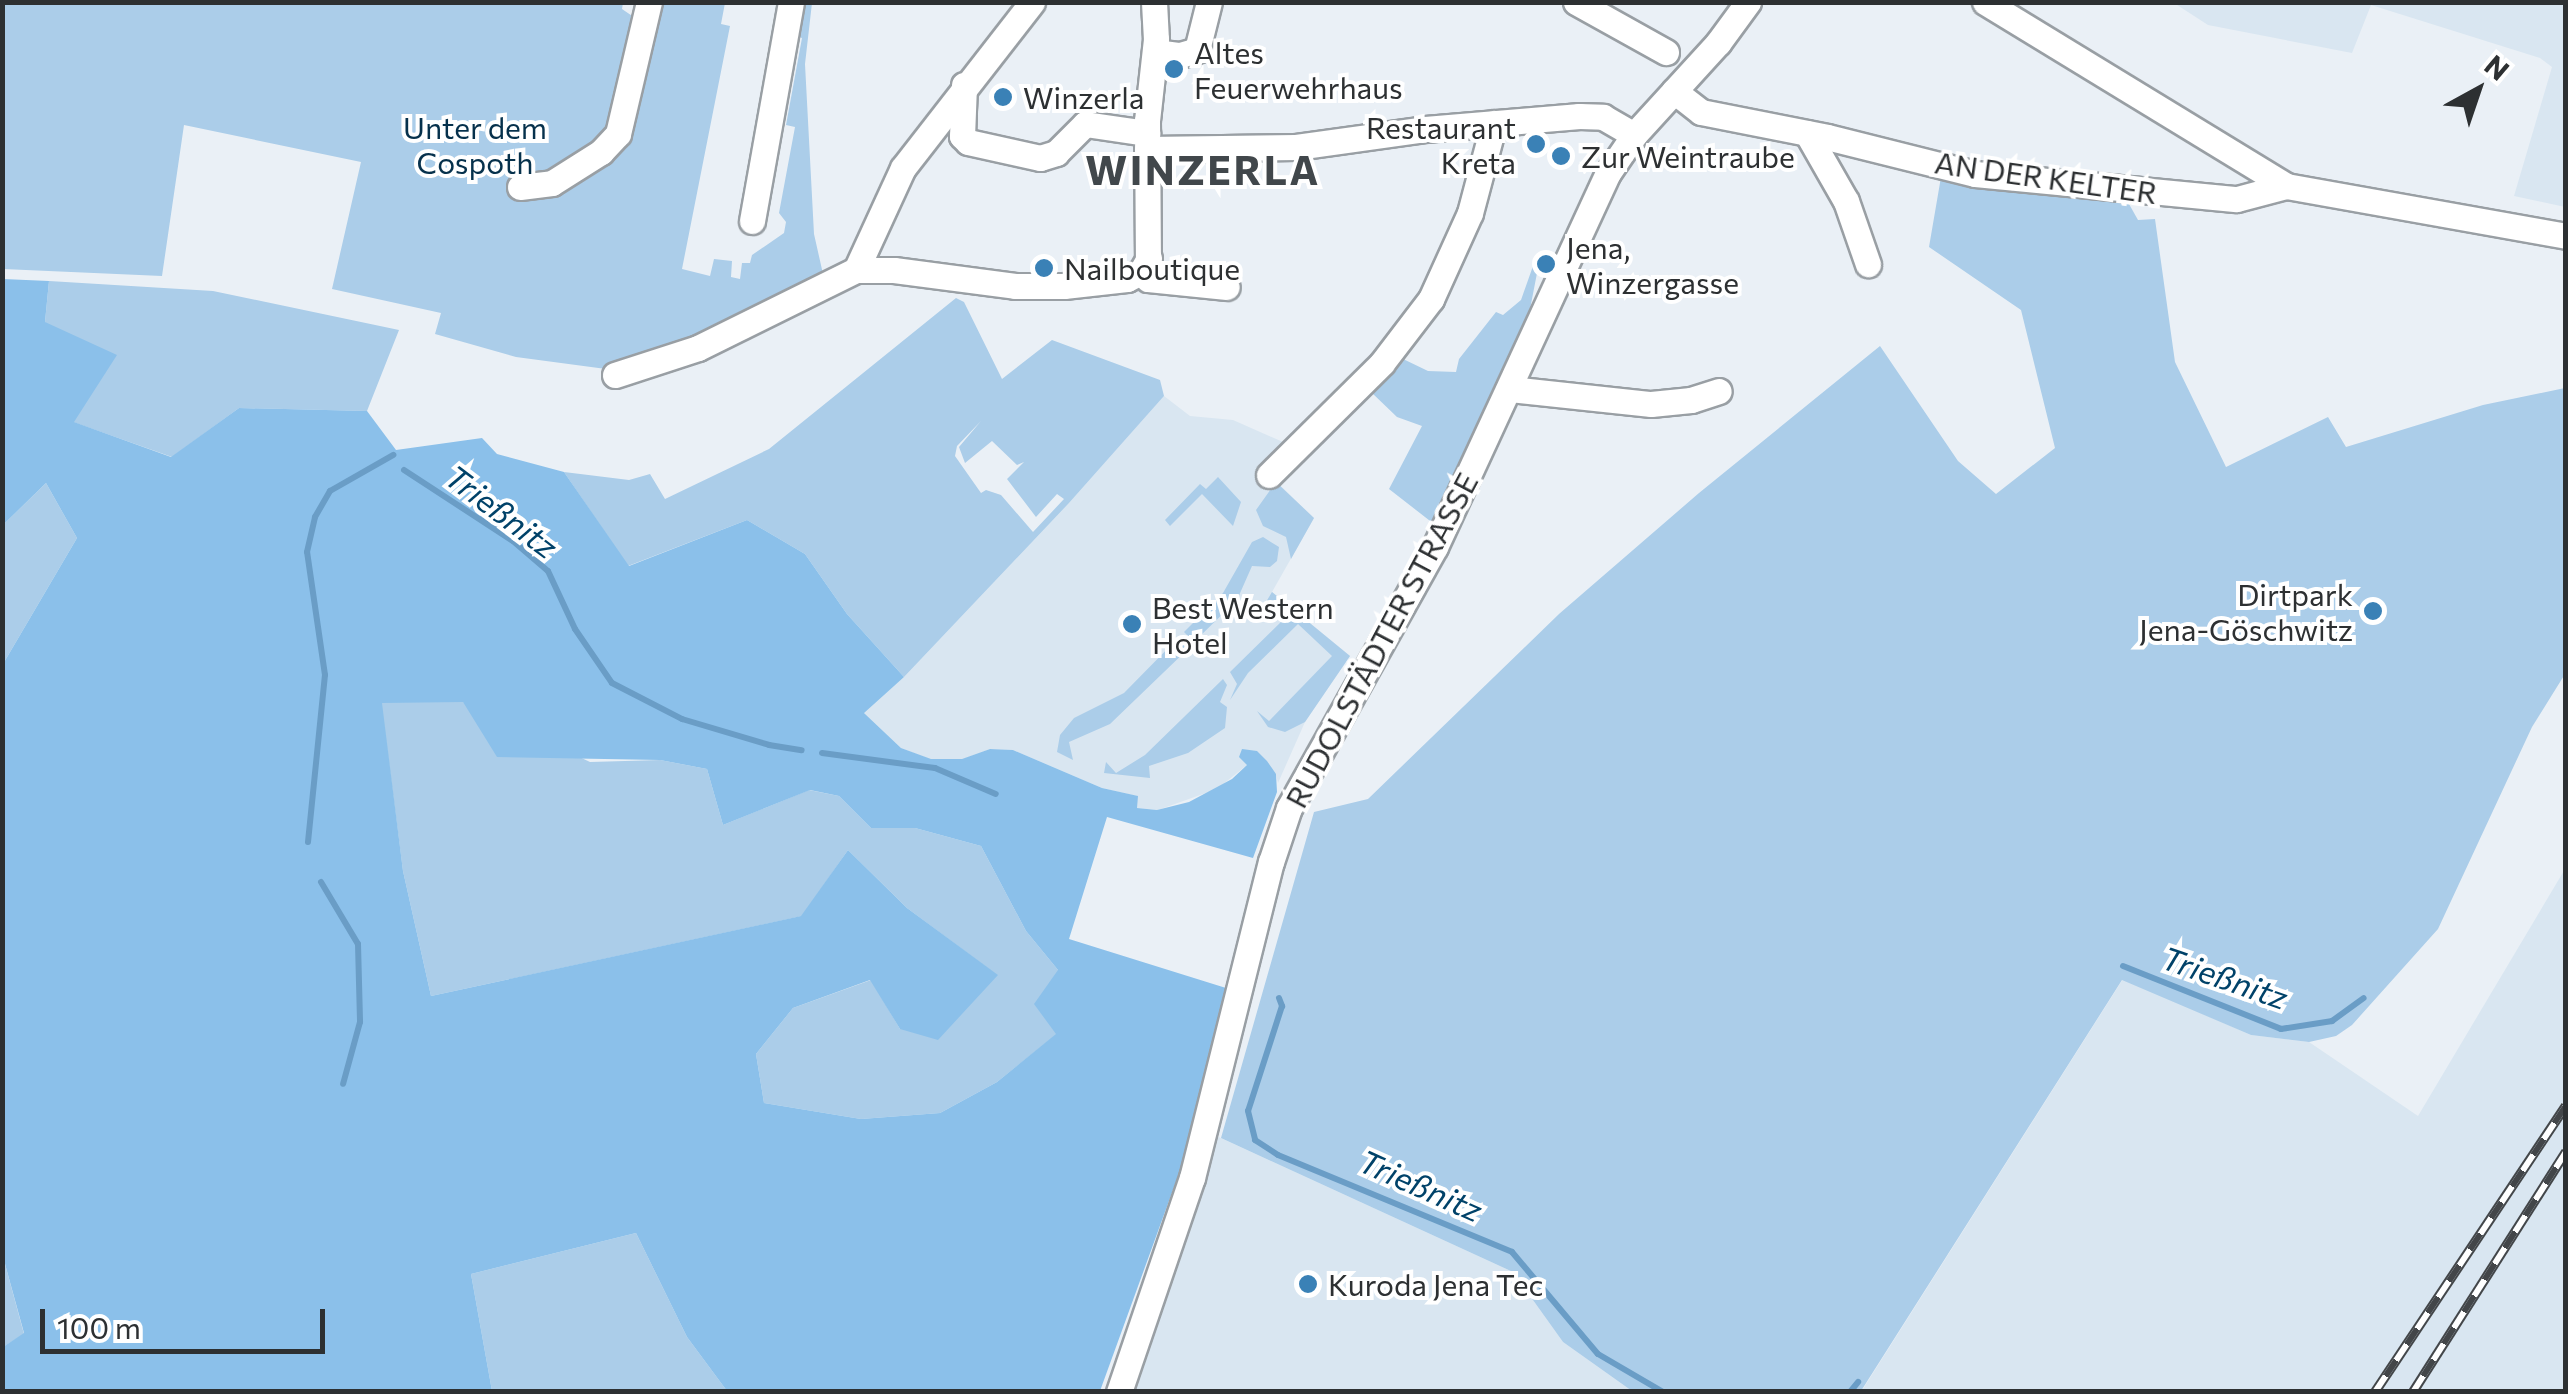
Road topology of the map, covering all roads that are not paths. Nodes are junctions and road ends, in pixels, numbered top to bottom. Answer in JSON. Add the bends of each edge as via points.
{"nodes":[{"id":1,"x":649,"y":2,"type":"edge"},
{"id":2,"x":791,"y":2,"type":"edge"},
{"id":3,"x":1032,"y":2,"type":"edge"},
{"id":4,"x":1154,"y":2,"type":"edge"},
{"id":5,"x":1209,"y":2,"type":"edge"},
{"id":6,"x":1576,"y":2,"type":"edge"},
{"id":7,"x":1748,"y":2,"type":"edge"},
{"id":8,"x":1985,"y":2,"type":"edge"},
{"id":9,"x":1155,"y":52,"type":"junction"},
{"id":10,"x":1666,"y":52,"type":"dead end"},
{"id":11,"x":964,"y":85,"type":"junction"},
{"id":12,"x":1674,"y":91,"type":"junction"},
{"id":13,"x":1494,"y":124,"type":"junction"},
{"id":14,"x":1808,"y":133,"type":"junction"},
{"id":15,"x":1634,"y":135,"type":"junction"},
{"id":16,"x":1147,"y":141,"type":"junction"},
{"id":17,"x":2286,"y":186,"type":"junction"},
{"id":18,"x":520,"y":187,"type":"dead end"},
{"id":19,"x":752,"y":221,"type":"dead end"},
{"id":20,"x":2566,"y":236,"type":"edge"},
{"id":21,"x":1149,"y":258,"type":"junction"},
{"id":22,"x":1868,"y":264,"type":"dead end"},
{"id":23,"x":856,"y":270,"type":"junction"},
{"id":24,"x":1227,"y":287,"type":"dead end"},
{"id":25,"x":615,"y":375,"type":"dead end"},
{"id":26,"x":1510,"y":388,"type":"junction"},
{"id":27,"x":1719,"y":390,"type":"dead end"},
{"id":28,"x":1269,"y":475,"type":"dead end"},
{"id":29,"x":1119,"y":1392,"type":"edge"}],
"edges":[{"from":1,"to":18,"type":"street","via":[[618,134],[602,152],[552,182]]},
{"from":2,"to":19,"type":"street"},
{"from":3,"to":11,"type":"street"},
{"from":4,"to":9,"type":"street"},
{"from":5,"to":9,"type":"street","via":[[1197,50]]},
{"from":6,"to":10,"type":"street"},
{"from":7,"to":12,"type":"street","name":"RUDOLSTÄDTER STRASSE"},
{"from":8,"to":17,"type":"street"},
{"from":9,"to":16,"type":"street"},
{"from":11,"to":16,"type":"street","via":[[962,134],[968,142],[1040,158],[1056,153],[1085,124]]},
{"from":11,"to":23,"type":"street","via":[[898,176]]},
{"from":12,"to":14,"type":"street","name":"AN DER KELTER","via":[[1701,112]]},
{"from":12,"to":15,"type":"street","name":"RUDOLSTÄDTER STRASSE"},
{"from":13,"to":15,"type":"street","via":[[1590,116]]},
{"from":13,"to":16,"type":"street","via":[[1310,146]]},
{"from":13,"to":28,"type":"street","via":[[1470,213],[1431,298],[1382,363]]},
{"from":14,"to":17,"type":"street","name":"AN DER KELTER","via":[[1975,174],[2061,185],[2238,199]]},
{"from":14,"to":22,"type":"street","via":[[1846,201]]},
{"from":15,"to":26,"type":"street","name":"RUDOLSTÄDTER STRASSE","via":[[1596,198]]},
{"from":16,"to":21,"type":"street"},
{"from":17,"to":20,"type":"street"},
{"from":21,"to":23,"type":"street","via":[[1134,276],[1077,285],[1015,286]]},
{"from":21,"to":24,"type":"street","via":[[1148,280]]},
{"from":23,"to":25,"type":"street","via":[[698,348]]},
{"from":26,"to":27,"type":"street","via":[[1650,404]]},
{"from":26,"to":29,"type":"street","name":"RUDOLSTÄDTER STRASSE","via":[[1435,548],[1289,808],[1192,1178]]}]}
